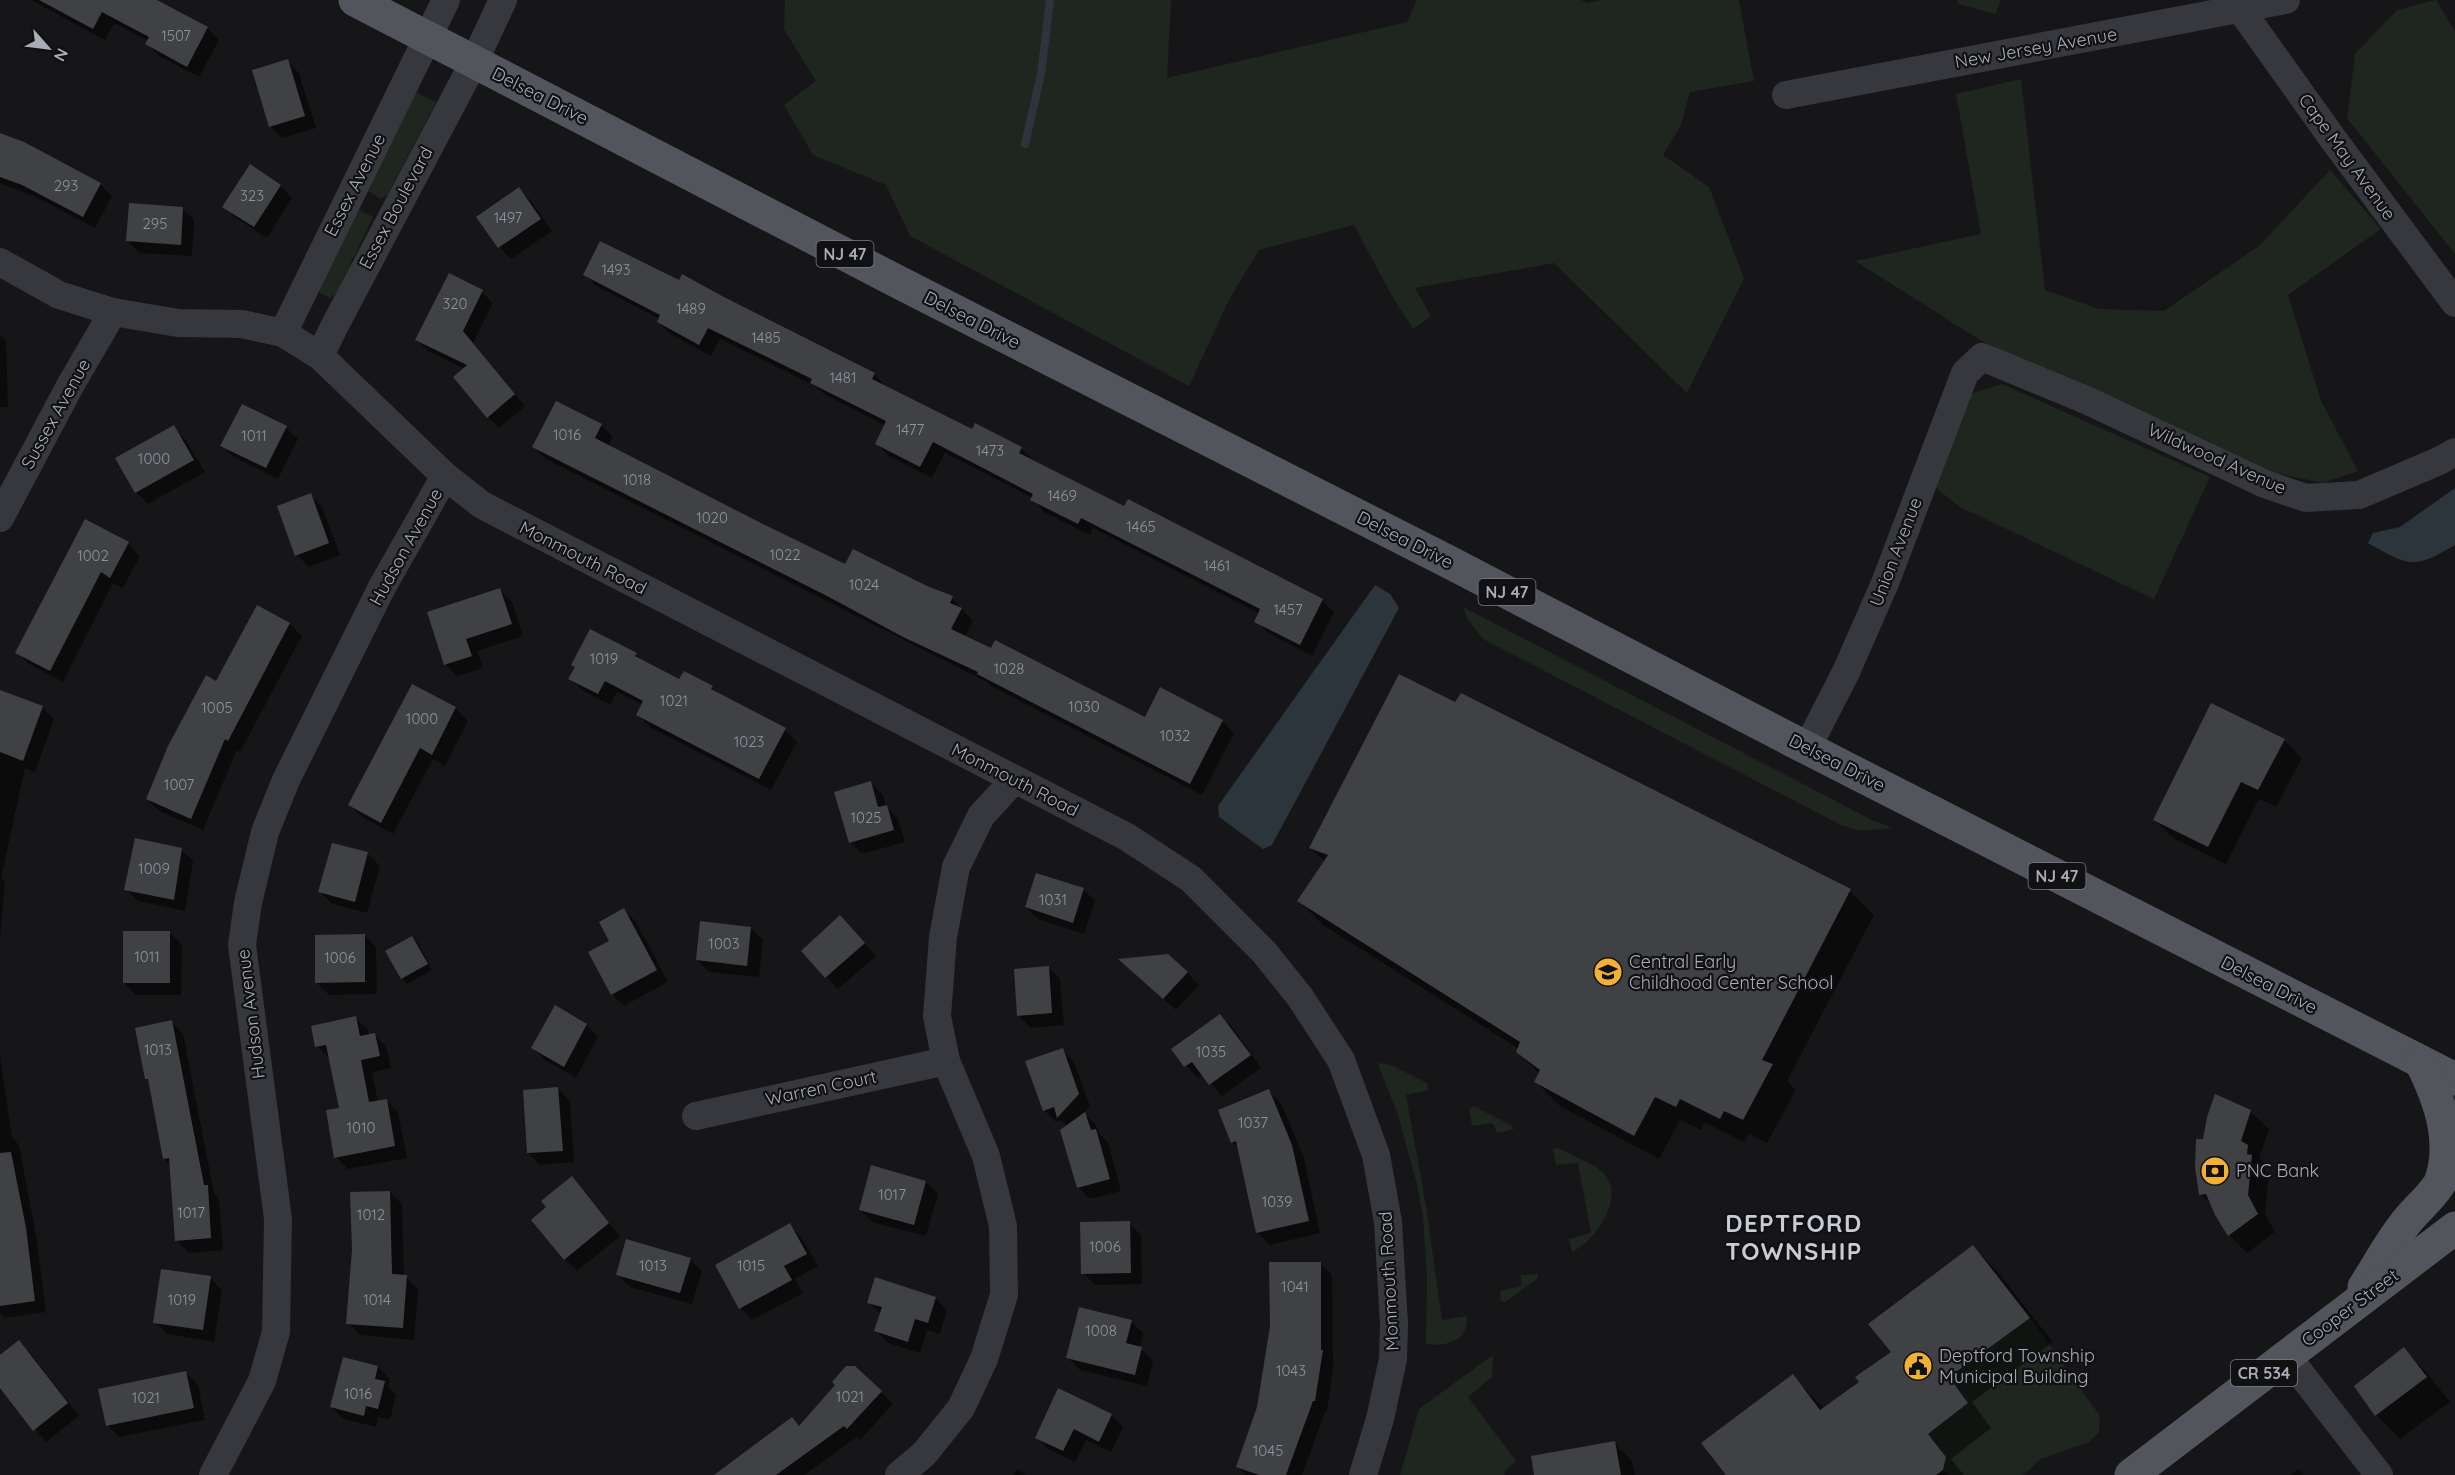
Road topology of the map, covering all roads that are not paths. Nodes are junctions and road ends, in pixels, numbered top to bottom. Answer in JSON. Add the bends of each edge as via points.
{"nodes":[{"id":1,"x":355,"y":0,"type":"edge"},
{"id":2,"x":446,"y":0,"type":"edge"},
{"id":3,"x":503,"y":0,"type":"edge"},
{"id":4,"x":2286,"y":0,"type":"edge"},
{"id":5,"x":2241,"y":10,"type":"junction"},
{"id":6,"x":427,"y":37,"type":"junction"},
{"id":7,"x":474,"y":62,"type":"junction"},
{"id":8,"x":1786,"y":95,"type":"dead end"},
{"id":9,"x":0,"y":262,"type":"edge"},
{"id":10,"x":2455,"y":303,"type":"edge"},
{"id":11,"x":113,"y":312,"type":"junction"},
{"id":12,"x":283,"y":333,"type":"junction"},
{"id":13,"x":321,"y":356,"type":"junction"},
{"id":14,"x":1982,"y":357,"type":"joint"},
{"id":15,"x":2455,"y":452,"type":"edge"},
{"id":16,"x":445,"y":476,"type":"junction"},
{"id":17,"x":0,"y":518,"type":"edge"},
{"id":18,"x":1807,"y":748,"type":"junction"},
{"id":19,"x":1014,"y":780,"type":"junction"},
{"id":20,"x":946,"y":1061,"type":"junction"},
{"id":21,"x":2421,"y":1062,"type":"junction"},
{"id":22,"x":2455,"y":1079,"type":"edge"},
{"id":23,"x":696,"y":1116,"type":"dead end"},
{"id":24,"x":2455,"y":1228,"type":"edge"},
{"id":25,"x":2351,"y":1308,"type":"junction"},
{"id":26,"x":2287,"y":1356,"type":"junction"},
{"id":27,"x":213,"y":1475,"type":"edge"},
{"id":28,"x":898,"y":1475,"type":"edge"},
{"id":29,"x":1363,"y":1475,"type":"edge"},
{"id":30,"x":2131,"y":1475,"type":"edge"},
{"id":31,"x":2379,"y":1475,"type":"edge"}],
"edges":[{"from":1,"to":6,"type":"main road","name":"Delsea Drive","number":"NJ 47"},
{"from":2,"to":6,"type":"street","name":"Essex Avenue"},
{"from":3,"to":7,"type":"street","name":"Essex Boulevard"},
{"from":4,"to":5,"type":"street","name":"New Jersey Avenue"},
{"from":5,"to":8,"type":"street","name":"New Jersey Avenue"},
{"from":5,"to":10,"type":"street","name":"Cape May Avenue"},
{"from":6,"to":7,"type":"main road","name":"Delsea Drive","number":"NJ 47"},
{"from":6,"to":12,"type":"street","name":"Essex Avenue"},
{"from":7,"to":13,"type":"street","name":"Essex Boulevard"},
{"from":7,"to":18,"type":"main road","name":"Delsea Drive","number":"NJ 47"},
{"from":9,"to":11,"type":"street","name":"Monmouth Road","via":[[59,295]]},
{"from":11,"to":12,"type":"street","name":"Monmouth Road","via":[[178,323],[242,324]]},
{"from":11,"to":17,"type":"street","name":"Sussex Avenue"},
{"from":12,"to":13,"type":"street","name":"Monmouth Road"},
{"from":13,"to":16,"type":"street","name":"Monmouth Road"},
{"from":14,"to":15,"type":"street","name":"Wildwood Avenue","via":[[2086,400],[2265,484],[2306,498],[2359,495]]},
{"from":14,"to":18,"type":"street","name":"Union Avenue","via":[[1965,373],[1885,583]]},
{"from":16,"to":19,"type":"street","name":"Monmouth Road","via":[[482,506]]},
{"from":16,"to":27,"type":"street","name":"Hudson Avenue","via":[[382,587],[286,780],[265,832],[248,903],[242,945],[278,1219],[276,1332],[262,1381]]},
{"from":18,"to":21,"type":"main road","name":"Delsea Drive","number":"NJ 47"},
{"from":19,"to":20,"type":"street","via":[[981,816],[956,867],[943,936],[937,1016]]},
{"from":19,"to":29,"type":"street","name":"Monmouth Road","via":[[1127,837],[1191,879],[1264,952],[1300,997],[1341,1060],[1376,1155],[1389,1222],[1393,1359]]},
{"from":20,"to":23,"type":"street","name":"Warren Court"},
{"from":20,"to":28,"type":"street","via":[[986,1156],[1003,1226],[1004,1295],[984,1359],[961,1408],[924,1454]]},
{"from":21,"to":22,"type":"main road","name":"Delsea Drive","number":"NJ 47"},
{"from":21,"to":25,"type":"main road","via":[[2452,1131],[2448,1166],[2441,1182],[2404,1224]]},
{"from":24,"to":25,"type":"main road","name":"Cooper Street","number":"CR 534"},
{"from":25,"to":26,"type":"main road","name":"Cooper Street","number":"CR 534"},
{"from":26,"to":30,"type":"main road","name":"Cooper Street","number":"CR 534"},
{"from":26,"to":31,"type":"street"}]}
